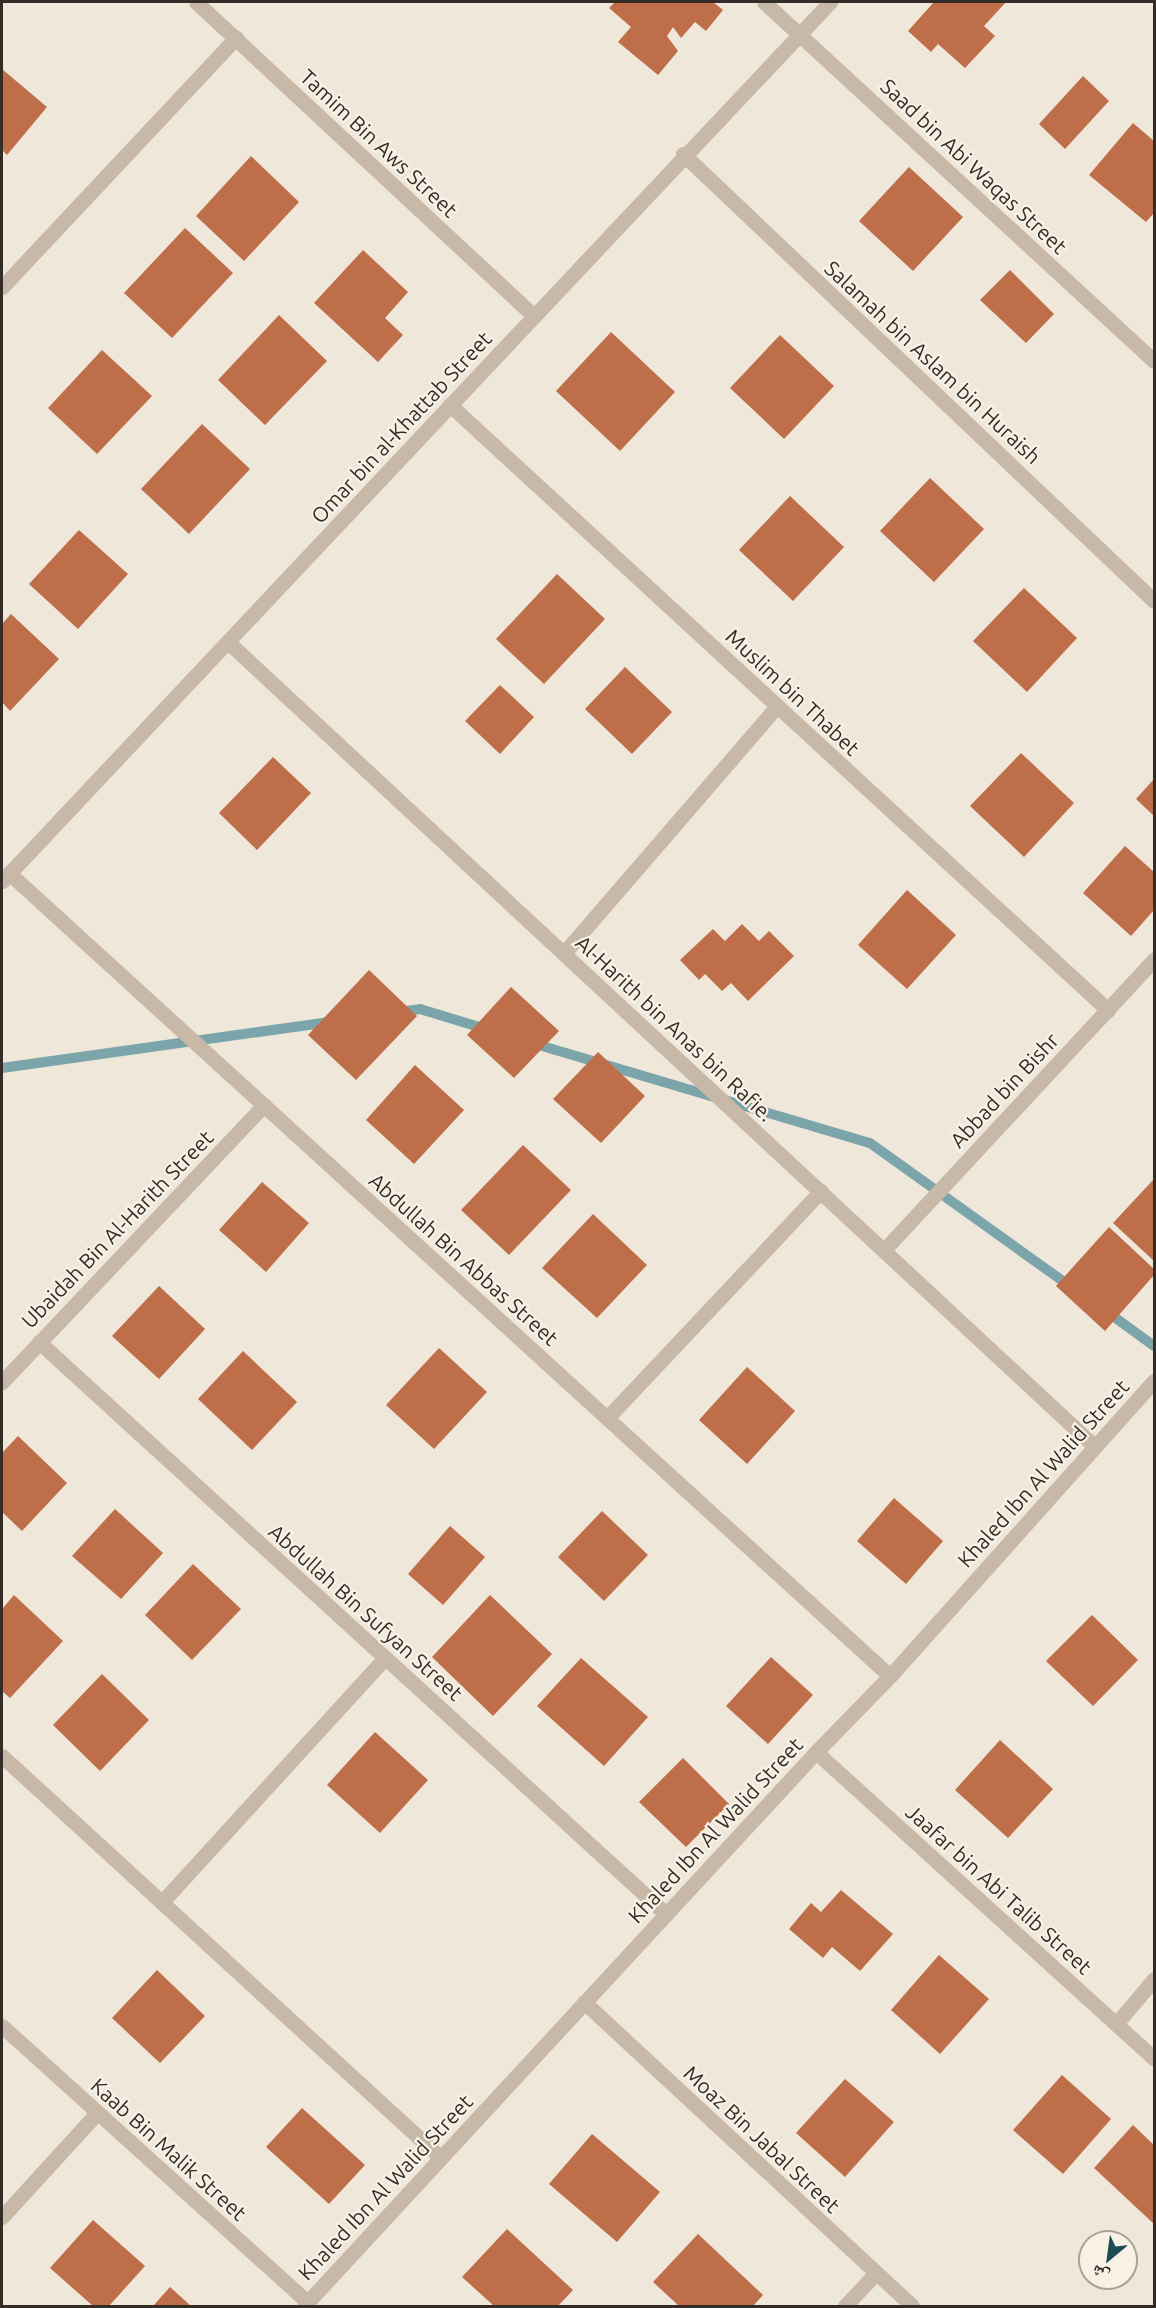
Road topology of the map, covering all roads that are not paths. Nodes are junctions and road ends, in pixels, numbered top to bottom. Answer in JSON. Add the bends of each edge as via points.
{"nodes":[{"id":1,"x":196,"y":2,"type":"edge"},
{"id":2,"x":764,"y":2,"type":"edge"},
{"id":3,"x":830,"y":2,"type":"edge"},
{"id":4,"x":800,"y":34,"type":"junction"},
{"id":5,"x":236,"y":38,"type":"junction"},
{"id":6,"x":684,"y":154,"type":"junction"},
{"id":7,"x":2,"y":287,"type":"edge"},
{"id":8,"x":534,"y":316,"type":"junction"},
{"id":9,"x":1155,"y":362,"type":"edge"},
{"id":10,"x":450,"y":405,"type":"junction"},
{"id":11,"x":1155,"y":601,"type":"edge"},
{"id":12,"x":228,"y":642,"type":"junction"},
{"id":13,"x":777,"y":706,"type":"junction"},
{"id":14,"x":5,"y":877,"type":"edge"},
{"id":15,"x":564,"y":953,"type":"junction"},
{"id":16,"x":1155,"y":959,"type":"edge"},
{"id":17,"x":1108,"y":1010,"type":"junction"},
{"id":18,"x":264,"y":1105,"type":"junction"},
{"id":19,"x":821,"y":1191,"type":"junction"},
{"id":20,"x":884,"y":1250,"type":"junction"},
{"id":21,"x":39,"y":1342,"type":"junction"},
{"id":22,"x":1155,"y":1380,"type":"edge"},
{"id":23,"x":2,"y":1383,"type":"edge"},
{"id":24,"x":607,"y":1418,"type":"junction"},
{"id":25,"x":1094,"y":1445,"type":"junction"},
{"id":26,"x":385,"y":1658,"type":"junction"},
{"id":27,"x":890,"y":1676,"type":"junction"},
{"id":28,"x":816,"y":1752,"type":"junction"},
{"id":29,"x":2,"y":1756,"type":"edge"},
{"id":30,"x":162,"y":1902,"type":"junction"},
{"id":31,"x":666,"y":1914,"type":"junction"},
{"id":32,"x":1155,"y":1979,"type":"edge"},
{"id":33,"x":585,"y":2002,"type":"junction"},
{"id":34,"x":1116,"y":2024,"type":"junction"},
{"id":35,"x":2,"y":2026,"type":"edge"},
{"id":36,"x":1155,"y":2058,"type":"edge"},
{"id":37,"x":97,"y":2113,"type":"junction"},
{"id":38,"x":441,"y":2158,"type":"junction"},
{"id":39,"x":2,"y":2217,"type":"edge"},
{"id":40,"x":876,"y":2273,"type":"junction"},
{"id":41,"x":306,"y":2304,"type":"edge"},
{"id":42,"x":845,"y":2307,"type":"edge"},
{"id":43,"x":912,"y":2307,"type":"edge"}],
"edges":[{"from":1,"to":5,"type":"street","name":"Tamim Bin Aws Street"},
{"from":2,"to":4,"type":"street","name":"Saad bin Abi Waqas Street"},
{"from":3,"to":4,"type":"street","name":"Omar bin al-Khattab Street"},
{"from":4,"to":6,"type":"street","name":"Omar bin al-Khattab Street"},
{"from":4,"to":9,"type":"street","name":"Saad bin Abi Waqas Street"},
{"from":5,"to":7,"type":"street"},
{"from":5,"to":8,"type":"street","name":"Tamim Bin Aws Street"},
{"from":6,"to":8,"type":"street","name":"Omar bin al-Khattab Street"},
{"from":6,"to":11,"type":"street","name":"Salamah bin Aslam bin Huraish"},
{"from":8,"to":10,"type":"street","name":"Omar bin al-Khattab Street"},
{"from":10,"to":12,"type":"street","name":"Omar bin al-Khattab Street"},
{"from":10,"to":13,"type":"street","name":"Muslim bin Thabet"},
{"from":12,"to":14,"type":"street","name":"Omar bin al-Khattab Street"},
{"from":12,"to":15,"type":"street","name":"Al-Harith bin Anas bin Rafie."},
{"from":13,"to":15,"type":"street"},
{"from":13,"to":17,"type":"street","name":"Muslim bin Thabet"},
{"from":14,"to":18,"type":"street","name":"Abdullah Bin Abbas Street"},
{"from":15,"to":19,"type":"street","name":"Al-Harith bin Anas bin Rafie."},
{"from":16,"to":17,"type":"street","name":"Abbad bin Bishr"},
{"from":17,"to":20,"type":"street","name":"Abbad bin Bishr"},
{"from":18,"to":21,"type":"street","name":"Ubaidah Bin Al-Harith Street"},
{"from":18,"to":24,"type":"street","name":"Abdullah Bin Abbas Street"},
{"from":19,"to":20,"type":"street","name":"Al-Harith bin Anas bin Rafie."},
{"from":19,"to":24,"type":"street"},
{"from":20,"to":25,"type":"street","name":"Al-Harith bin Anas bin Rafie."},
{"from":21,"to":23,"type":"street","name":"Ubaidah Bin Al-Harith Street"},
{"from":21,"to":26,"type":"street","name":"Abdullah Bin Sufyan Street"},
{"from":22,"to":25,"type":"street","name":"Khaled Ibn Al Walid Street"},
{"from":24,"to":27,"type":"street","name":"Abdullah Bin Abbas Street"},
{"from":25,"to":27,"type":"street","name":"Khaled Ibn Al Walid Street"},
{"from":26,"to":30,"type":"street"},
{"from":26,"to":31,"type":"street","name":"Abdullah Bin Sufyan Street"},
{"from":27,"to":28,"type":"street","name":"Khaled Ibn Al Walid Street"},
{"from":28,"to":31,"type":"street","name":"Khaled Ibn Al Walid Street"},
{"from":28,"to":34,"type":"street","name":"Jaafar bin Abi Talib Street"},
{"from":29,"to":30,"type":"street"},
{"from":30,"to":38,"type":"street"},
{"from":31,"to":33,"type":"street","name":"Khaled Ibn Al Walid Street"},
{"from":32,"to":34,"type":"street"},
{"from":33,"to":38,"type":"street","name":"Khaled Ibn Al Walid Street"},
{"from":33,"to":40,"type":"street","name":"Moaz Bin Jabal Street"},
{"from":34,"to":36,"type":"street","name":"Jaafar bin Abi Talib Street"},
{"from":35,"to":37,"type":"street","name":"Kaab Bin Malik Street"},
{"from":37,"to":39,"type":"street"},
{"from":37,"to":41,"type":"street","name":"Kaab Bin Malik Street"},
{"from":38,"to":41,"type":"street","name":"Khaled Ibn Al Walid Street"},
{"from":40,"to":42,"type":"street"},
{"from":40,"to":43,"type":"street","name":"Moaz Bin Jabal Street"}]}
